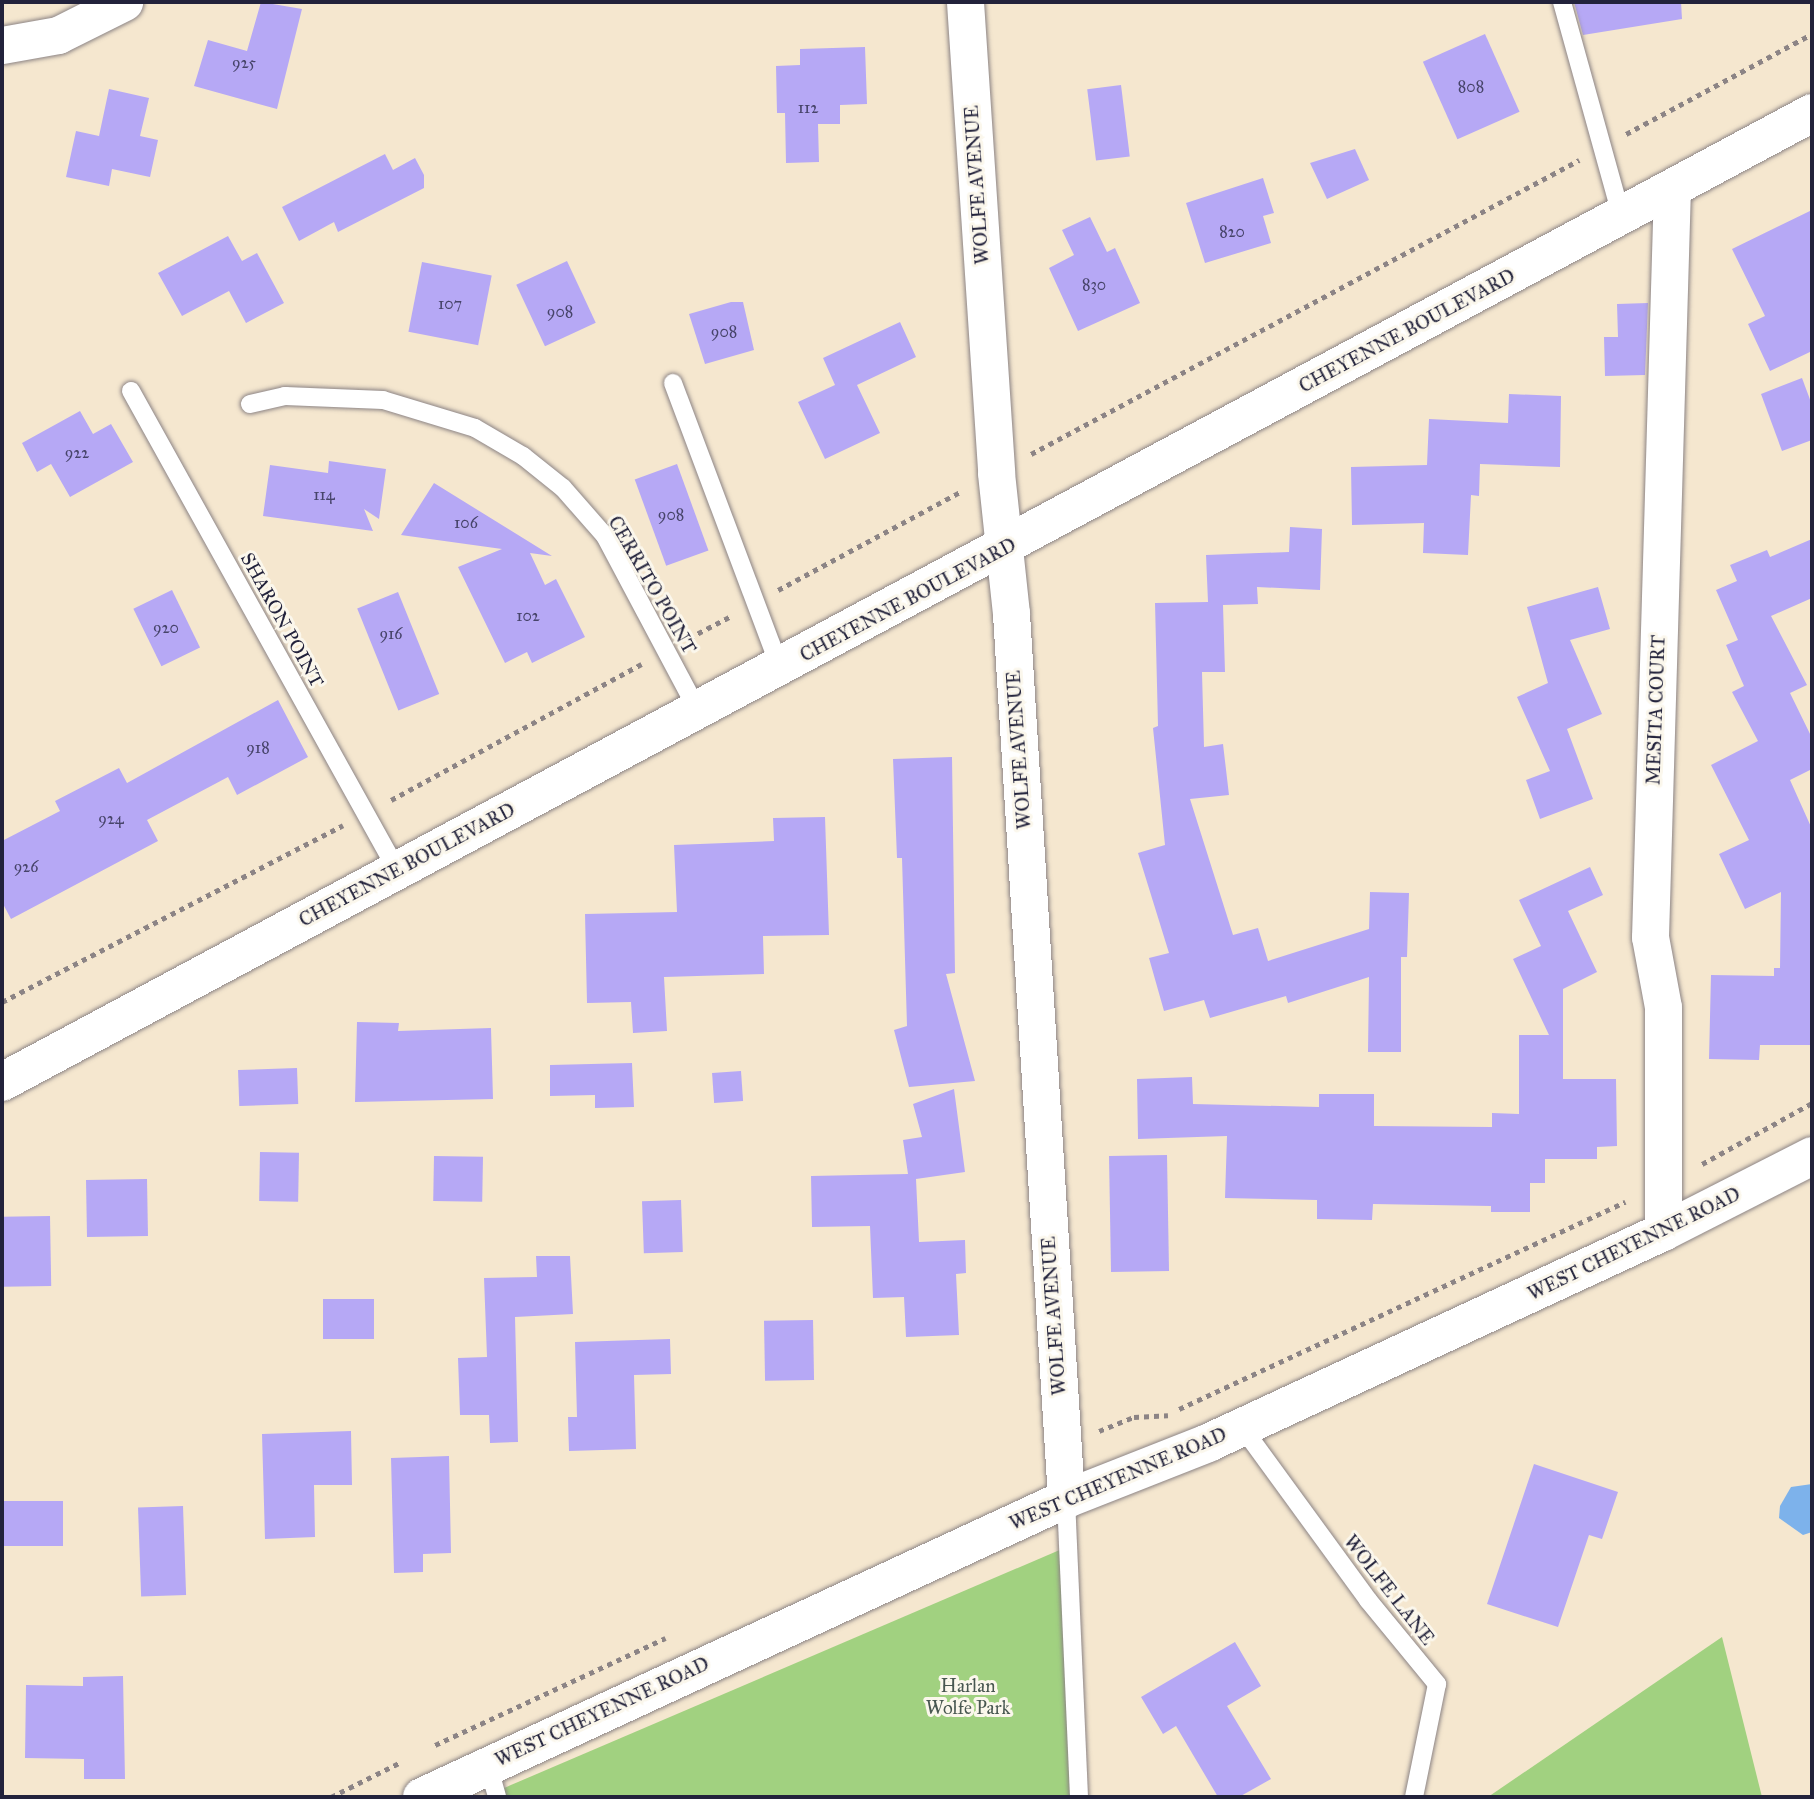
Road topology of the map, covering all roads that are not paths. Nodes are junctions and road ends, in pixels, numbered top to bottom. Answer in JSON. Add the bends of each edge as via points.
{"nodes":[{"id":1,"x":124,"y":2,"type":"edge"},
{"id":2,"x":965,"y":2,"type":"edge"},
{"id":3,"x":1562,"y":2,"type":"edge"},
{"id":4,"x":2,"y":45,"type":"edge"},
{"id":5,"x":1812,"y":114,"type":"edge"},
{"id":6,"x":1672,"y":187,"type":"junction"},
{"id":7,"x":1621,"y":215,"type":"junction"},
{"id":8,"x":673,"y":383,"type":"dead end"},
{"id":9,"x":131,"y":391,"type":"dead end"},
{"id":10,"x":250,"y":404,"type":"dead end"},
{"id":11,"x":1004,"y":550,"type":"junction"},
{"id":12,"x":780,"y":668,"type":"junction"},
{"id":13,"x":698,"y":711,"type":"junction"},
{"id":14,"x":397,"y":870,"type":"junction"},
{"id":15,"x":2,"y":1082,"type":"edge"},
{"id":16,"x":1812,"y":1156,"type":"edge"},
{"id":17,"x":1663,"y":1232,"type":"junction"},
{"id":18,"x":1242,"y":1427,"type":"junction"},
{"id":19,"x":1066,"y":1499,"type":"junction"},
{"id":20,"x":492,"y":1781,"type":"edge"},
{"id":21,"x":422,"y":1797,"type":"edge"},
{"id":22,"x":1079,"y":1797,"type":"edge"},
{"id":23,"x":1414,"y":1797,"type":"edge"}],
"edges":[{"from":1,"to":4,"type":"street","via":[[58,35]]},
{"from":2,"to":11,"type":"street","name":"WOLFE AVENUE"},
{"from":3,"to":7,"type":"lane"},
{"from":5,"to":6,"type":"main road","name":"CHEYENNE BOULEVARD"},
{"from":6,"to":7,"type":"main road","name":"CHEYENNE BOULEVARD"},
{"from":6,"to":17,"type":"street","name":"MESITA COURT","via":[[1650,937],[1663,1007]]},
{"from":7,"to":11,"type":"main road","name":"CHEYENNE BOULEVARD"},
{"from":8,"to":12,"type":"lane"},
{"from":9,"to":14,"type":"lane","name":"SHARON POINT"},
{"from":10,"to":13,"type":"lane","name":"CERRITO POINT","via":[[285,396],[383,400],[475,428],[523,456],[564,488],[605,536]]},
{"from":11,"to":12,"type":"main road","name":"CHEYENNE BOULEVARD"},
{"from":11,"to":19,"type":"street","name":"WOLFE AVENUE"},
{"from":12,"to":13,"type":"main road","name":"CHEYENNE BOULEVARD"},
{"from":13,"to":14,"type":"main road","name":"CHEYENNE BOULEVARD"},
{"from":14,"to":15,"type":"main road","name":"CHEYENNE BOULEVARD"},
{"from":16,"to":17,"type":"main road","name":"WEST CHEYENNE ROAD"},
{"from":17,"to":18,"type":"main road","name":"WEST CHEYENNE ROAD"},
{"from":18,"to":19,"type":"main road","name":"WEST CHEYENNE ROAD"},
{"from":18,"to":23,"type":"lane","name":"WOLFE LANE","via":[[1368,1600],[1437,1685]]},
{"from":19,"to":20,"type":"main road","name":"WEST CHEYENNE ROAD"},
{"from":19,"to":22,"type":"lane"},
{"from":20,"to":21,"type":"main road","name":"WEST CHEYENNE ROAD"}]}
